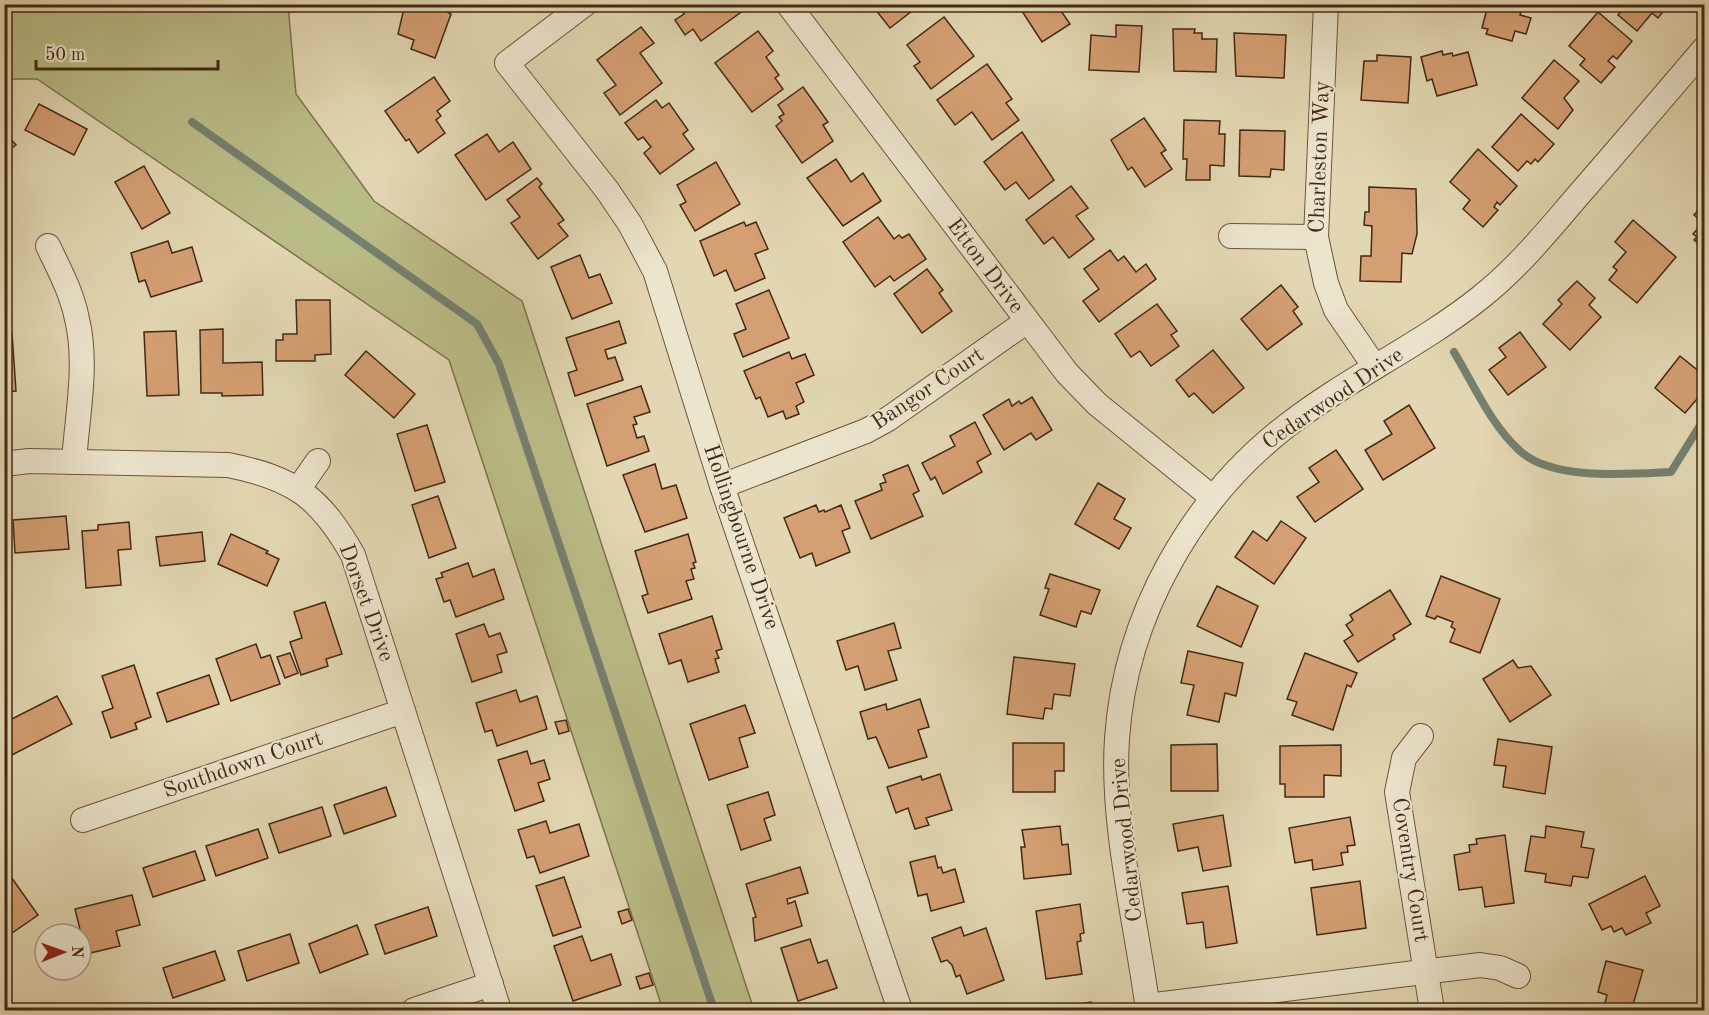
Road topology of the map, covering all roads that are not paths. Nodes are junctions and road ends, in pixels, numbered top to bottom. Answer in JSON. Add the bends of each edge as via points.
{"nodes":[{"id":1,"x":585,"y":4,"type":"edge"},
{"id":2,"x":788,"y":4,"type":"edge"},
{"id":3,"x":1326,"y":4,"type":"edge"},
{"id":4,"x":1704,"y":49,"type":"edge"},
{"id":5,"x":1231,"y":236,"type":"dead end"},
{"id":6,"x":1316,"y":237,"type":"junction"},
{"id":7,"x":48,"y":246,"type":"dead end"},
{"id":8,"x":1027,"y":321,"type":"junction"},
{"id":9,"x":1375,"y":368,"type":"junction"},
{"id":10,"x":318,"y":461,"type":"dead end"},
{"id":11,"x":74,"y":462,"type":"junction"},
{"id":12,"x":4,"y":464,"type":"edge"},
{"id":13,"x":722,"y":486,"type":"junction"},
{"id":14,"x":299,"y":488,"type":"junction"},
{"id":15,"x":1213,"y":498,"type":"junction"},
{"id":16,"x":403,"y":711,"type":"junction"},
{"id":17,"x":1421,"y":736,"type":"dead end"},
{"id":18,"x":83,"y":820,"type":"dead end"},
{"id":19,"x":1426,"y":973,"type":"junction"},
{"id":20,"x":1518,"y":976,"type":"dead end"},
{"id":21,"x":491,"y":984,"type":"junction"},
{"id":22,"x":1147,"y":1008,"type":"edge"},
{"id":23,"x":414,"y":1011,"type":"edge"},
{"id":24,"x":500,"y":1011,"type":"edge"},
{"id":25,"x":900,"y":1011,"type":"edge"},
{"id":26,"x":1432,"y":1011,"type":"edge"}],
"edges":[{"from":1,"to":13,"type":"street","name":"Hollingbourne Drive","via":[[507,63],[607,190],[654,271]]},
{"from":2,"to":8,"type":"street","name":"Etton Drive"},
{"from":3,"to":6,"type":"street","name":"Charleston Way"},
{"from":4,"to":9,"type":"street","name":"Cedarwood Drive","via":[[1516,267],[1449,321]]},
{"from":5,"to":6,"type":"street"},
{"from":6,"to":9,"type":"street","name":"Charleston Way","via":[[1336,310]]},
{"from":7,"to":11,"type":"street","via":[[65,280],[80,336]]},
{"from":8,"to":13,"type":"street","name":"Bangor Court","via":[[866,431]]},
{"from":8,"to":15,"type":"street","name":"Etton Drive","via":[[1097,404]]},
{"from":9,"to":15,"type":"street","name":"Cedarwood Drive","via":[[1290,423],[1249,457]]},
{"from":10,"to":14,"type":"street"},
{"from":11,"to":12,"type":"street","name":"Dorset Drive"},
{"from":11,"to":14,"type":"street","name":"Dorset Drive","via":[[228,465],[259,471]]},
{"from":13,"to":25,"type":"street","name":"Hollingbourne Drive"},
{"from":14,"to":16,"type":"street","name":"Dorset Drive","via":[[337,528],[353,555]]},
{"from":15,"to":22,"type":"street","name":"Cedarwood Drive","via":[[1154,592],[1136,636],[1124,683],[1117,740],[1119,809]]},
{"from":16,"to":18,"type":"street","name":"Southdown Court"},
{"from":16,"to":21,"type":"street","name":"Dorset Drive"},
{"from":17,"to":19,"type":"street","name":"Coventry Court","via":[[1404,758],[1397,792]]},
{"from":19,"to":20,"type":"street","via":[[1480,965]]},
{"from":19,"to":22,"type":"street"},
{"from":19,"to":26,"type":"street","name":"Coventry Court"},
{"from":21,"to":23,"type":"street"},
{"from":21,"to":24,"type":"street","name":"Dorset Drive"}]}
